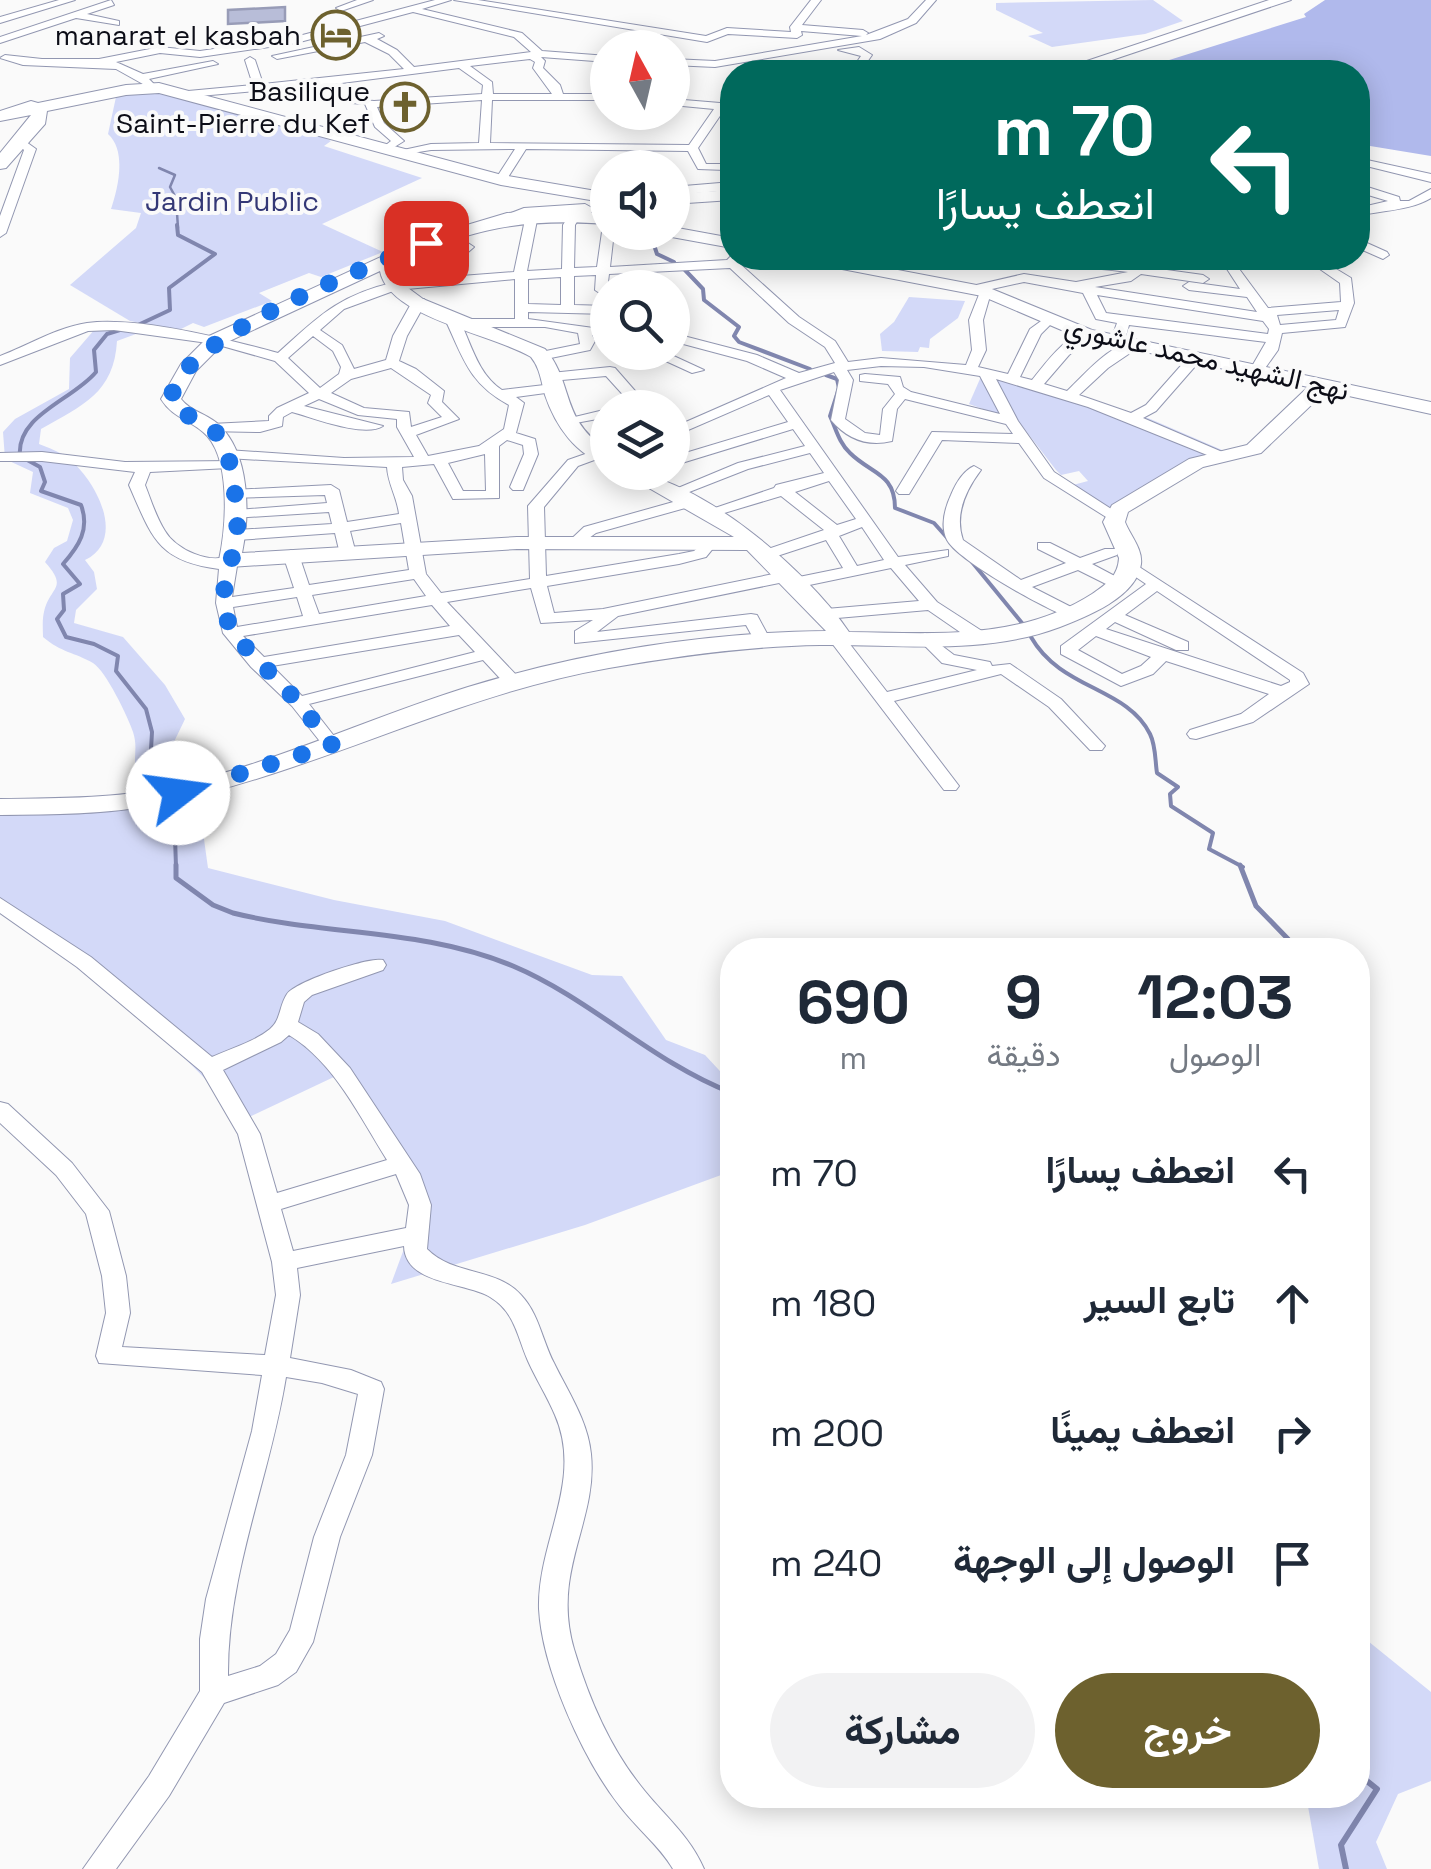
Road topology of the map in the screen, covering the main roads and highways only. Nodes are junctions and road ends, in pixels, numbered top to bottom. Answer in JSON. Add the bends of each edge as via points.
{"nodes":[{"id":1,"x":1284,"y":0,"type":"edge"},
{"id":2,"x":1295,"y":0,"type":"edge"},
{"id":3,"x":1111,"y":60,"type":"edge"},
{"id":4,"x":1118,"y":60,"type":"edge"},
{"id":5,"x":32,"y":107,"type":"junction"},
{"id":6,"x":0,"y":114,"type":"edge"},
{"id":7,"x":0,"y":164,"type":"edge"},
{"id":8,"x":590,"y":193,"type":"edge"},
{"id":9,"x":720,"y":198,"type":"edge"},
{"id":10,"x":690,"y":200,"type":"edge"},
{"id":11,"x":590,"y":210,"type":"edge"},
{"id":12,"x":507,"y":218,"type":"road end"}],
"edges":[{"from":1,"to":3,"type":"main road"},
{"from":2,"to":4,"type":"main road"},
{"from":5,"to":6,"type":"main road"},
{"from":5,"to":7,"type":"main road","via":[[40,120]]},
{"from":5,"to":8,"type":"main road","via":[[148,83],[503,179]]},
{"from":9,"to":10,"type":"main road"},
{"from":11,"to":12,"type":"main road"}]}
